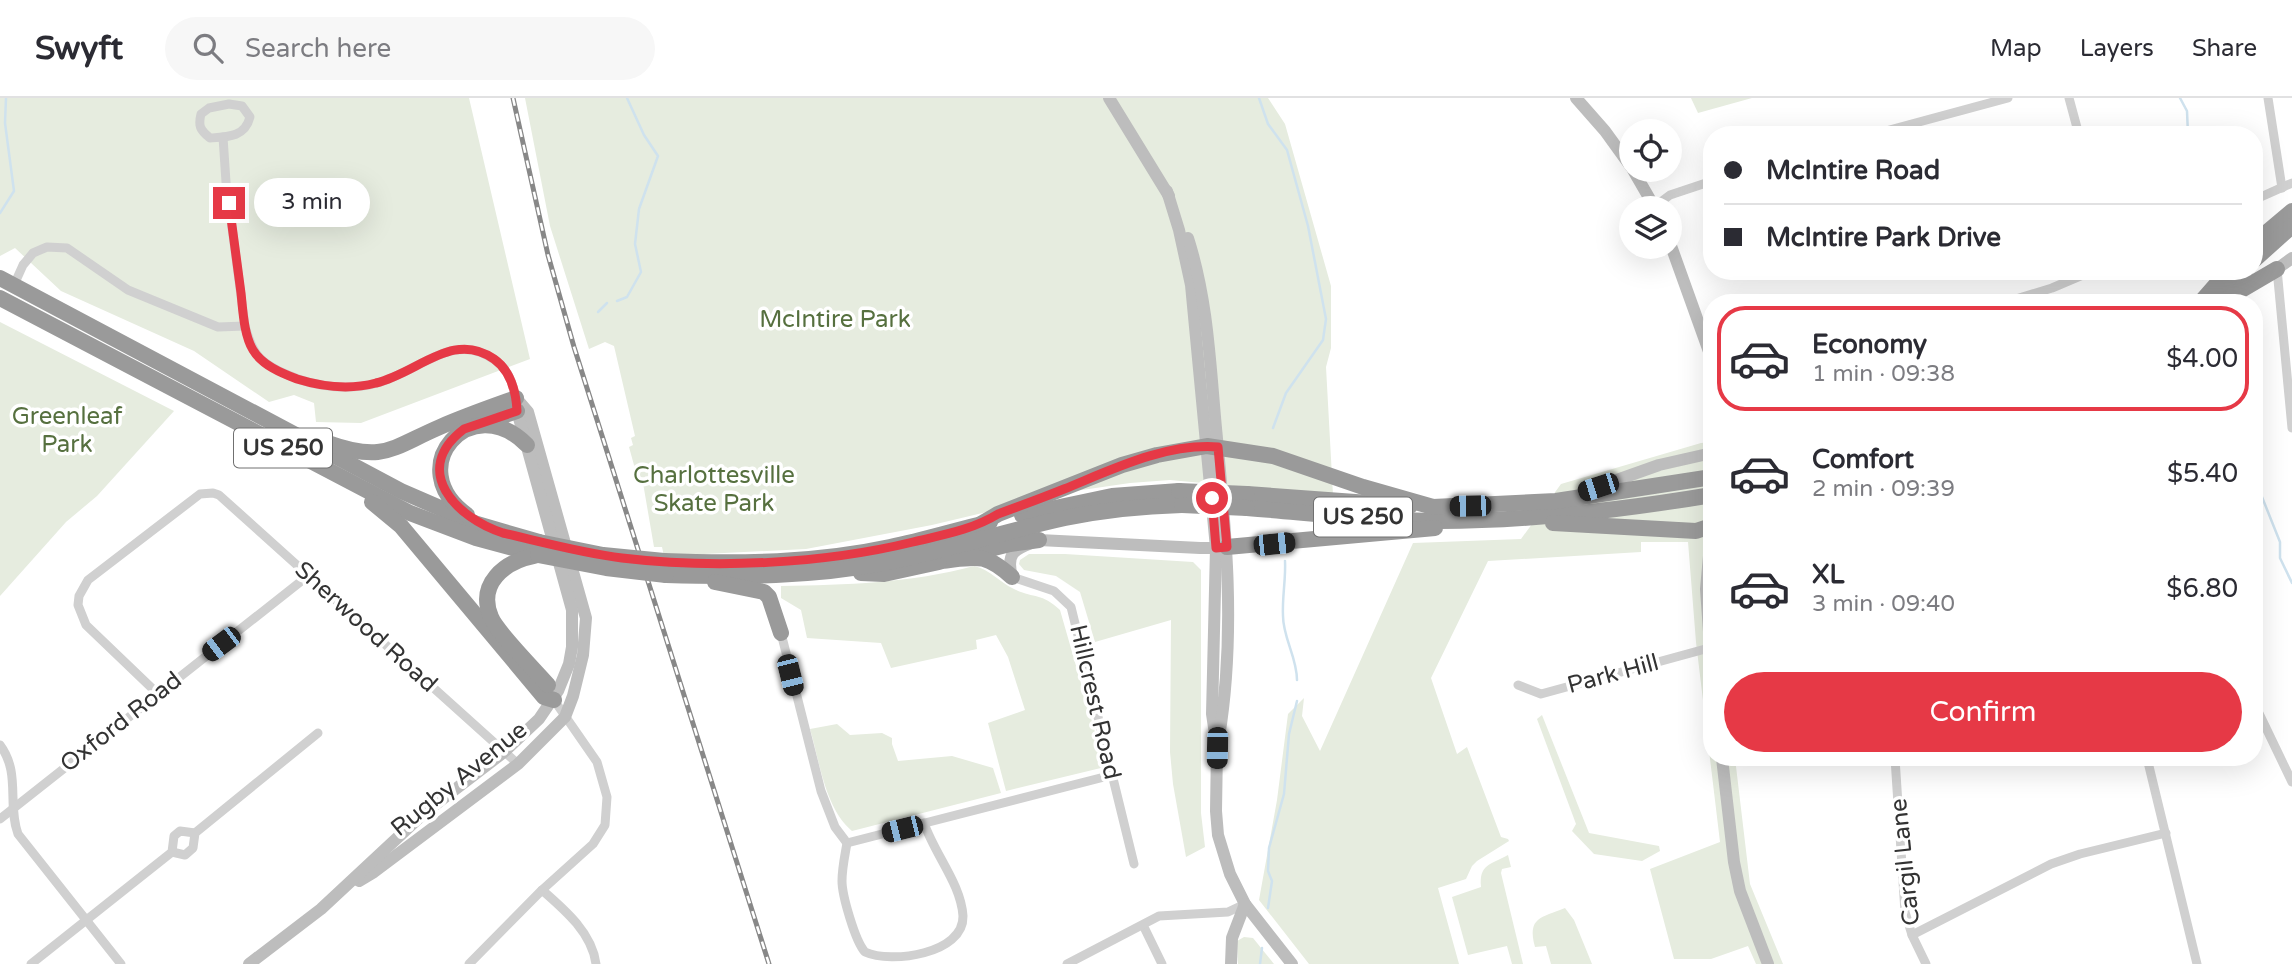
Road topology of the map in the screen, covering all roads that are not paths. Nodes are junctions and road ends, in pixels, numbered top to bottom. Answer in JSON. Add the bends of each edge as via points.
{"nodes":[{"id":1,"x":1109,"y":98,"type":"edge"},
{"id":2,"x":1576,"y":98,"type":"edge"},
{"id":3,"x":2008,"y":98,"type":"edge"},
{"id":4,"x":2068,"y":98,"type":"edge"},
{"id":5,"x":2269,"y":98,"type":"edge"},
{"id":6,"x":1904,"y":126,"type":"edge"},
{"id":7,"x":2076,"y":126,"type":"edge"},
{"id":8,"x":223,"y":138,"type":"junction"},
{"id":9,"x":1619,"y":150,"type":"edge"},
{"id":10,"x":2292,"y":183,"type":"edge"},
{"id":11,"x":1703,"y":184,"type":"edge"},
{"id":12,"x":2282,"y":188,"type":"junction"},
{"id":13,"x":1669,"y":196,"type":"edge"},
{"id":14,"x":2263,"y":196,"type":"edge"},
{"id":15,"x":2292,"y":201,"type":"edge"},
{"id":16,"x":2292,"y":211,"type":"edge"},
{"id":17,"x":2292,"y":226,"type":"edge"},
{"id":18,"x":2263,"y":233,"type":"edge"},
{"id":19,"x":2263,"y":235,"type":"edge"},
{"id":20,"x":2263,"y":252,"type":"edge"},
{"id":21,"x":2292,"y":258,"type":"edge"},
{"id":22,"x":1676,"y":259,"type":"edge"},
{"id":23,"x":2277,"y":269,"type":"junction"},
{"id":24,"x":2263,"y":277,"type":"edge"},
{"id":25,"x":2071,"y":280,"type":"edge"},
{"id":26,"x":2220,"y":280,"type":"edge"},
{"id":27,"x":2237,"y":280,"type":"edge"},
{"id":28,"x":2258,"y":280,"type":"edge"},
{"id":29,"x":7,"y":282,"type":"edge"},
{"id":30,"x":2032,"y":294,"type":"edge"},
{"id":31,"x":2208,"y":294,"type":"edge"},
{"id":32,"x":2226,"y":294,"type":"edge"},
{"id":33,"x":2234,"y":294,"type":"edge"},
{"id":34,"x":0,"y":298,"type":"edge"},
{"id":35,"x":245,"y":326,"type":"junction"},
{"id":36,"x":1703,"y":335,"type":"edge"},
{"id":37,"x":517,"y":405,"type":"junction"},
{"id":38,"x":255,"y":413,"type":"junction"},
{"id":39,"x":473,"y":426,"type":"junction"},
{"id":40,"x":2292,"y":428,"type":"edge"},
{"id":41,"x":527,"y":445,"type":"junction"},
{"id":42,"x":1213,"y":446,"type":"junction"},
{"id":43,"x":1703,"y":454,"type":"edge"},
{"id":44,"x":1703,"y":478,"type":"edge"},
{"id":45,"x":1614,"y":481,"type":"joint"},
{"id":46,"x":350,"y":483,"type":"junction"},
{"id":47,"x":1703,"y":496,"type":"edge"},
{"id":48,"x":1180,"y":498,"type":"junction"},
{"id":49,"x":1247,"y":501,"type":"junction"},
{"id":50,"x":1556,"y":501,"type":"junction"},
{"id":51,"x":1433,"y":507,"type":"junction"},
{"id":52,"x":1506,"y":519,"type":"junction"},
{"id":53,"x":1479,"y":520,"type":"junction"},
{"id":54,"x":487,"y":527,"type":"junction"},
{"id":55,"x":1703,"y":528,"type":"edge"},
{"id":56,"x":985,"y":531,"type":"junction"},
{"id":57,"x":1039,"y":540,"type":"junction"},
{"id":58,"x":1221,"y":548,"type":"junction"},
{"id":59,"x":539,"y":549,"type":"junction"},
{"id":60,"x":941,"y":561,"type":"junction"},
{"id":61,"x":665,"y":568,"type":"junction"},
{"id":62,"x":838,"y":571,"type":"junction"},
{"id":63,"x":309,"y":575,"type":"junction"},
{"id":64,"x":689,"y":575,"type":"junction"},
{"id":65,"x":1012,"y":577,"type":"junction"},
{"id":66,"x":781,"y":633,"type":"joint"},
{"id":67,"x":1703,"y":650,"type":"edge"},
{"id":68,"x":1518,"y":685,"type":"dead end"},
{"id":69,"x":158,"y":694,"type":"junction"},
{"id":70,"x":554,"y":700,"type":"junction"},
{"id":71,"x":565,"y":717,"type":"junction"},
{"id":72,"x":2263,"y":722,"type":"edge"},
{"id":73,"x":318,"y":733,"type":"dead end"},
{"id":74,"x":0,"y":745,"type":"edge"},
{"id":75,"x":504,"y":752,"type":"junction"},
{"id":76,"x":518,"y":764,"type":"junction"},
{"id":77,"x":1723,"y":766,"type":"edge"},
{"id":78,"x":1896,"y":766,"type":"edge"},
{"id":79,"x":2149,"y":766,"type":"edge"},
{"id":80,"x":1112,"y":775,"type":"junction"},
{"id":81,"x":2292,"y":782,"type":"edge"},
{"id":82,"x":12,"y":809,"type":"junction"},
{"id":83,"x":0,"y":819,"type":"edge"},
{"id":84,"x":924,"y":823,"type":"junction"},
{"id":85,"x":194,"y":833,"type":"junction"},
{"id":86,"x":2165,"y":834,"type":"junction"},
{"id":87,"x":847,"y":843,"type":"junction"},
{"id":88,"x":172,"y":852,"type":"junction"},
{"id":89,"x":1134,"y":864,"type":"dead end"},
{"id":90,"x":542,"y":890,"type":"junction"},
{"id":91,"x":341,"y":891,"type":"junction"},
{"id":92,"x":1245,"y":904,"type":"junction"},
{"id":93,"x":86,"y":919,"type":"junction"},
{"id":94,"x":1143,"y":925,"type":"junction"},
{"id":95,"x":1912,"y":935,"type":"junction"},
{"id":96,"x":31,"y":964,"type":"edge"},
{"id":97,"x":121,"y":964,"type":"edge"},
{"id":98,"x":249,"y":964,"type":"edge"},
{"id":99,"x":469,"y":964,"type":"edge"},
{"id":100,"x":596,"y":964,"type":"edge"},
{"id":101,"x":1067,"y":964,"type":"edge"},
{"id":102,"x":1162,"y":964,"type":"edge"},
{"id":103,"x":1231,"y":964,"type":"edge"},
{"id":104,"x":1292,"y":964,"type":"edge"},
{"id":105,"x":1768,"y":964,"type":"edge"},
{"id":106,"x":1926,"y":964,"type":"edge"},
{"id":107,"x":2197,"y":964,"type":"edge"}],
"edges":[{"from":1,"to":42,"type":"street","via":[[1185,228],[1205,302]]},
{"from":2,"to":9,"type":"street"},
{"from":3,"to":6,"type":"street"},
{"from":4,"to":7,"type":"street"},
{"from":5,"to":12,"type":"street"},
{"from":8,"to":8,"type":"street","via":[[248,125],[250,117],[242,106],[229,104],[201,114],[201,131],[210,138]]},
{"from":8,"to":35,"type":"street"},
{"from":10,"to":12,"type":"street"},
{"from":11,"to":13,"type":"street"},
{"from":12,"to":14,"type":"street"},
{"from":15,"to":18,"type":"highway"},
{"from":16,"to":19,"type":"highway"},
{"from":17,"to":20,"type":"highway"},
{"from":21,"to":23,"type":"street"},
{"from":22,"to":36,"type":"street"},
{"from":23,"to":24,"type":"highway"},
{"from":23,"to":40,"type":"street"},
{"from":25,"to":30,"type":"street"},
{"from":26,"to":31,"type":"highway"},
{"from":27,"to":32,"type":"highway"},
{"from":28,"to":33,"type":"highway"},
{"from":29,"to":35,"type":"street","via":[[33,253],[47,247],[67,248],[128,290],[218,327]]},
{"from":29,"to":38,"type":"highway","number":"US 250"},
{"from":34,"to":46,"type":"highway","number":"US 250"},
{"from":35,"to":37,"type":"street","via":[[251,348],[275,369],[309,383],[346,387],[400,376],[444,353],[467,347],[483,352],[508,373]]},
{"from":37,"to":38,"type":"highway","via":[[435,429],[405,445],[376,453],[335,446]]},
{"from":37,"to":39,"type":"highway"},
{"from":37,"to":41,"type":"street","name":"Rugby Avenue"},
{"from":37,"to":71,"type":"street","name":"Rugby Avenue","via":[[528,412],[586,618],[583,655]]},
{"from":38,"to":54,"type":"highway","number":"US 250","via":[[435,508]]},
{"from":39,"to":41,"type":"highway","via":[[494,425]]},
{"from":39,"to":54,"type":"highway","via":[[457,435],[444,452],[441,483],[451,502]]},
{"from":41,"to":70,"type":"street","name":"Rugby Avenue","via":[[572,610],[572,648]]},
{"from":42,"to":51,"type":"highway","via":[[1273,456]]},
{"from":42,"to":56,"type":"highway","via":[[1122,465],[998,514]]},
{"from":42,"to":58,"type":"street"},
{"from":43,"to":45,"type":"street"},
{"from":44,"to":50,"type":"highway","number":"US 250"},
{"from":45,"to":50,"type":"highway"},
{"from":46,"to":59,"type":"highway","number":"US 250","via":[[443,527]]},
{"from":46,"to":70,"type":"highway","via":[[401,526],[519,669],[544,696]]},
{"from":47,"to":52,"type":"highway","number":"US 250"},
{"from":48,"to":49,"type":"highway","number":"US 250","bridge":true},
{"from":48,"to":56,"type":"highway","number":"US 250"},
{"from":48,"to":56,"type":"highway","number":"US 250","via":[[1112,496]]},
{"from":49,"to":51,"type":"highway","number":"US 250"},
{"from":49,"to":53,"type":"highway","number":"US 250","via":[[1390,519]]},
{"from":50,"to":51,"type":"highway","number":"US 250"},
{"from":52,"to":53,"type":"highway","number":"US 250"},
{"from":52,"to":55,"type":"highway","via":[[1651,530]]},
{"from":53,"to":58,"type":"highway","via":[[1420,531]]},
{"from":54,"to":59,"type":"highway","number":"US 250"},
{"from":56,"to":61,"type":"highway","number":"US 250","via":[[839,556]]},
{"from":56,"to":62,"type":"highway","number":"US 250","via":[[923,555]]},
{"from":57,"to":58,"type":"street"},
{"from":57,"to":60,"type":"highway"},
{"from":57,"to":65,"type":"street","via":[[1011,554]]},
{"from":58,"to":92,"type":"street","via":[[1229,627],[1216,811],[1230,874]]},
{"from":59,"to":61,"type":"highway","number":"US 250","bridge":true,"via":[[603,555]]},
{"from":59,"to":61,"type":"highway","number":"US 250","bridge":true,"via":[[597,566]]},
{"from":59,"to":70,"type":"highway","via":[[506,565],[490,582],[487,593],[491,619],[550,687]]},
{"from":60,"to":62,"type":"highway","via":[[884,574]]},
{"from":60,"to":65,"type":"highway","via":[[986,559]]},
{"from":61,"to":64,"type":"highway","number":"US 250"},
{"from":62,"to":64,"type":"highway","number":"US 250"},
{"from":63,"to":69,"type":"street","name":"Oxford Road"},
{"from":63,"to":69,"type":"street","name":"Sherwood Road","via":[[213,493],[200,494],[151,530],[88,580],[78,605],[86,625]]},
{"from":63,"to":75,"type":"street","name":"Sherwood Road"},
{"from":64,"to":66,"type":"highway","via":[[764,592]]},
{"from":65,"to":80,"type":"street","name":"Hillcrest Road","via":[[1054,591],[1071,607]]},
{"from":66,"to":87,"type":"street","via":[[821,791],[835,827]]},
{"from":67,"to":68,"type":"street","name":"Park Hill","via":[[1541,694]]},
{"from":69,"to":82,"type":"street","name":"Oxford Road"},
{"from":70,"to":71,"type":"street"},
{"from":70,"to":75,"type":"street","name":"Rugby Avenue"},
{"from":71,"to":76,"type":"street","name":"Rugby Avenue"},
{"from":71,"to":90,"type":"street","via":[[597,762],[607,797],[607,817],[593,844]]},
{"from":72,"to":81,"type":"street"},
{"from":73,"to":85,"type":"street"},
{"from":74,"to":82,"type":"street","via":[[13,773]]},
{"from":75,"to":76,"type":"street","name":"Sherwood Road"},
{"from":75,"to":91,"type":"street","name":"Rugby Avenue","via":[[423,814]]},
{"from":76,"to":91,"type":"street","name":"Rugby Avenue","via":[[374,872]]},
{"from":77,"to":105,"type":"street","via":[[1740,891]]},
{"from":78,"to":95,"type":"street","name":"Cargil Lane","via":[[1905,912]]},
{"from":79,"to":86,"type":"street"},
{"from":80,"to":84,"type":"street"},
{"from":80,"to":89,"type":"street","name":"Hillcrest Road"},
{"from":82,"to":83,"type":"street","name":"Oxford Road"},
{"from":82,"to":93,"type":"street","via":[[24,844]]},
{"from":84,"to":87,"type":"street"},
{"from":84,"to":87,"type":"street","via":[[953,880],[963,917],[953,940],[914,963],[876,959],[860,943],[842,881]]},
{"from":85,"to":88,"type":"street","via":[[180,831],[174,836]]},
{"from":85,"to":88,"type":"street","via":[[193,848],[185,855]]},
{"from":86,"to":95,"type":"street","via":[[2051,864]]},
{"from":86,"to":107,"type":"street"},
{"from":88,"to":93,"type":"street"},
{"from":90,"to":99,"type":"street"},
{"from":90,"to":100,"type":"street","via":[[588,938]]},
{"from":91,"to":98,"type":"street","name":"Rugby Avenue"},
{"from":92,"to":94,"type":"street","via":[[1228,912],[1159,916]]},
{"from":92,"to":103,"type":"street","via":[[1231,938]]},
{"from":92,"to":104,"type":"street"},
{"from":93,"to":96,"type":"street"},
{"from":93,"to":97,"type":"street"},
{"from":94,"to":101,"type":"street"},
{"from":94,"to":102,"type":"street"},
{"from":95,"to":106,"type":"street","name":"Cargil Lane"}]}
